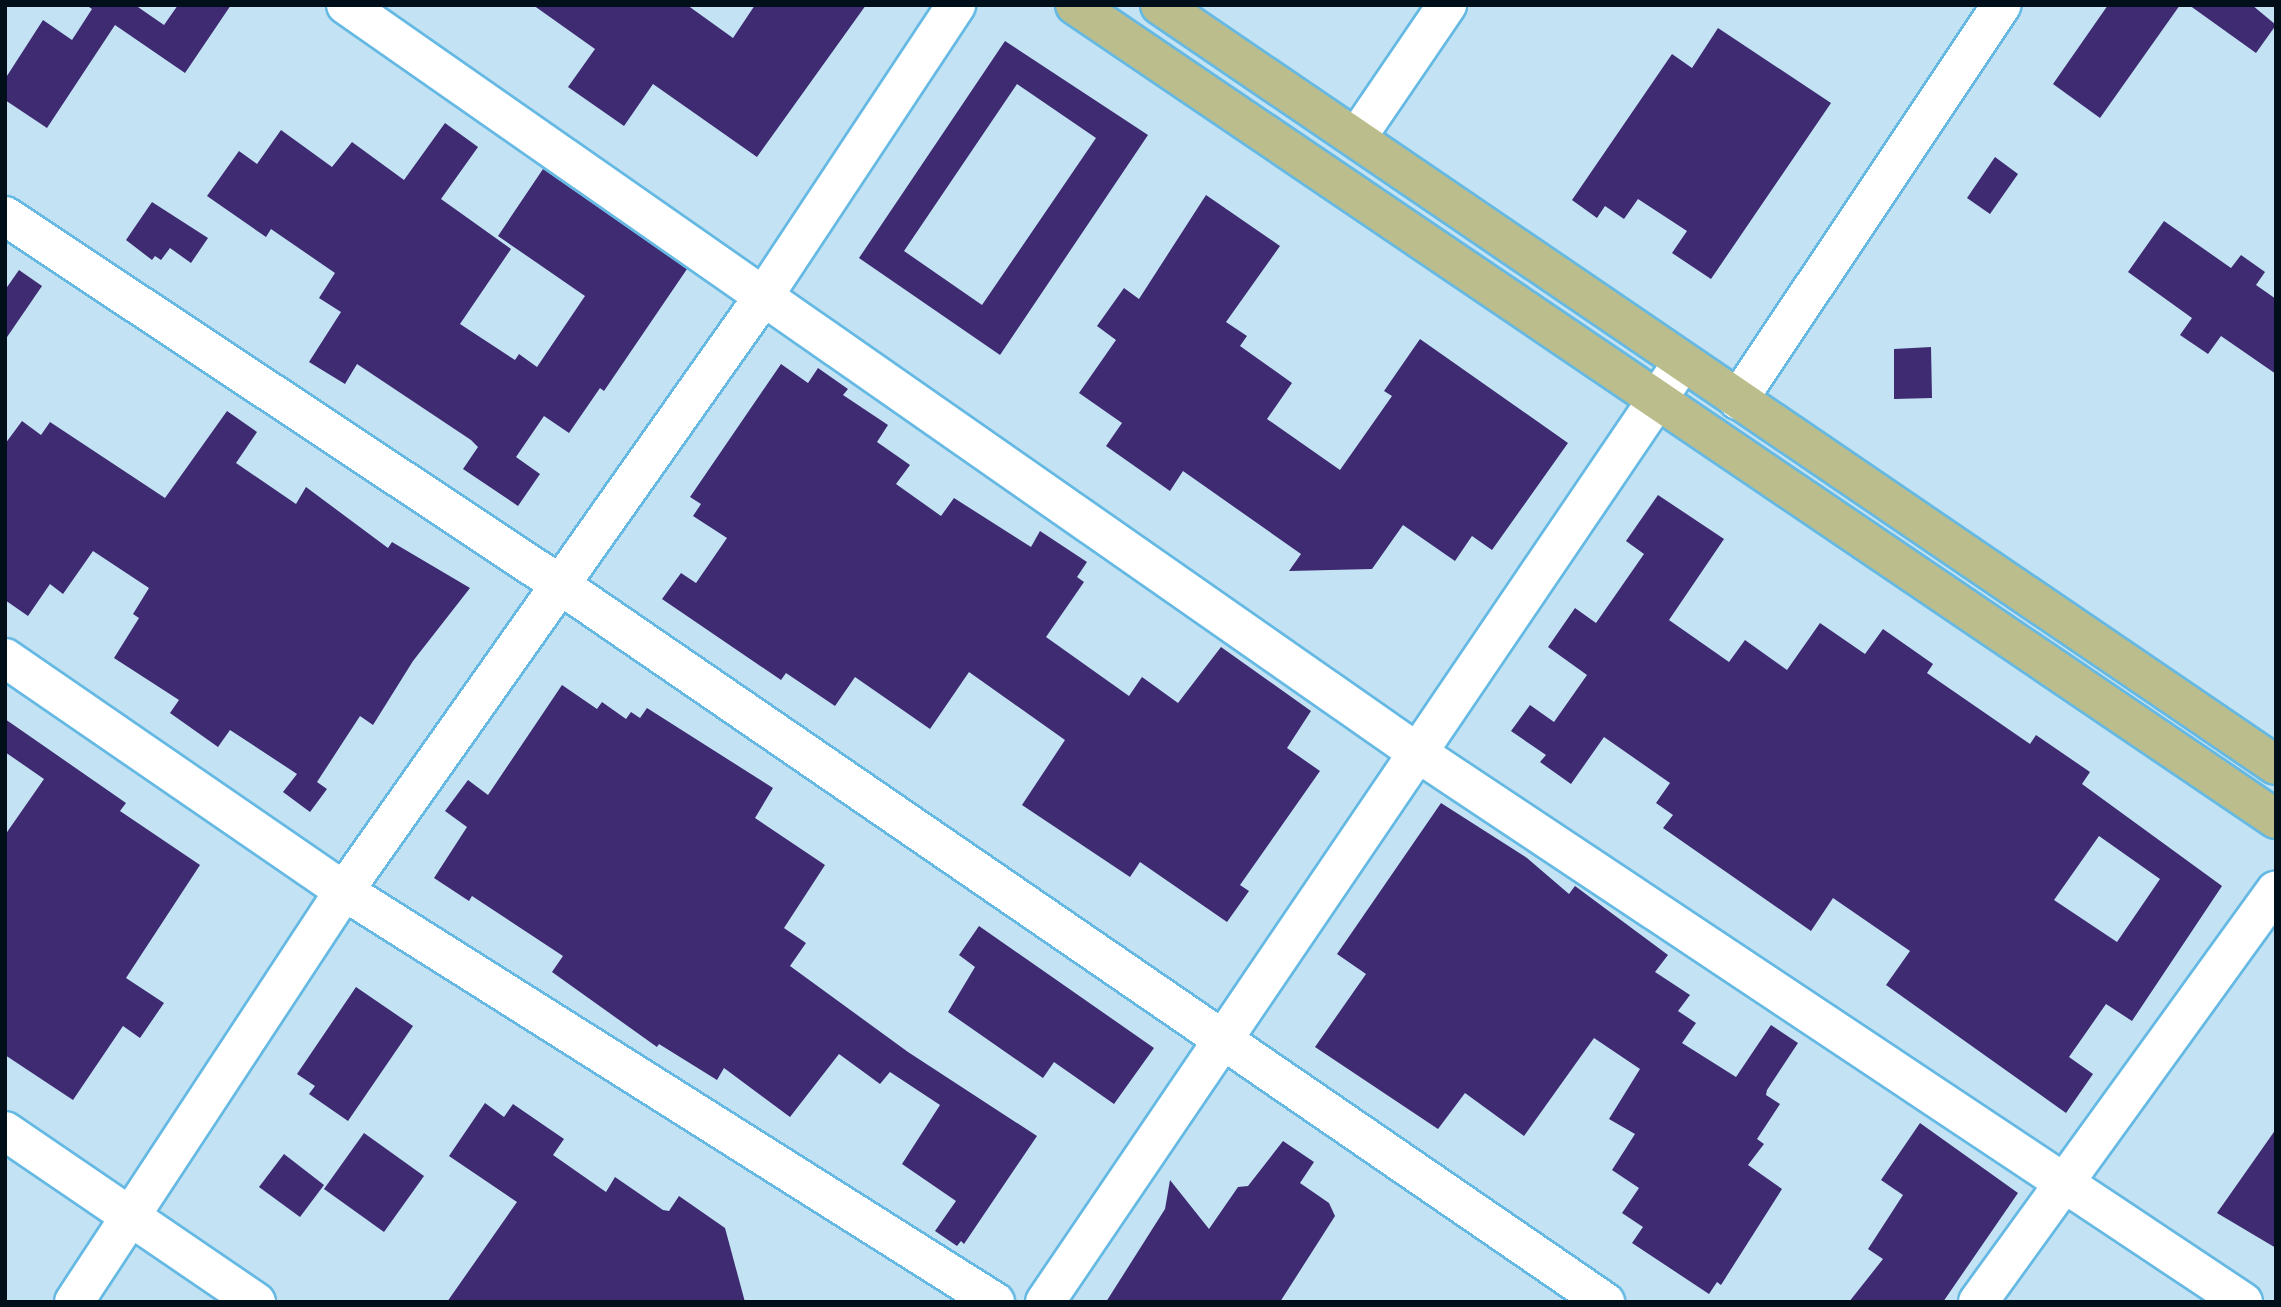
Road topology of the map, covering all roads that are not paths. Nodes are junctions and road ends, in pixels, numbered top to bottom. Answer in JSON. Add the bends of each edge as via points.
{"nodes":[{"id":1,"x":346,"y":5,"type":"edge"},
{"id":2,"x":956,"y":5,"type":"edge"},
{"id":3,"x":1076,"y":5,"type":"edge"},
{"id":4,"x":1160,"y":5,"type":"edge"},
{"id":5,"x":1447,"y":5,"type":"edge"},
{"id":6,"x":2001,"y":5,"type":"edge"},
{"id":7,"x":1357,"y":137,"type":"junction"},
{"id":8,"x":5,"y":216,"type":"edge"},
{"id":9,"x":763,"y":297,"type":"junction"},
{"id":10,"x":1682,"y":363,"type":"junction"},
{"id":11,"x":1660,"y":399,"type":"junction"},
{"id":12,"x":1738,"y":400,"type":"junction"},
{"id":13,"x":559,"y":584,"type":"junction"},
{"id":14,"x":5,"y":658,"type":"edge"},
{"id":15,"x":1418,"y":753,"type":"junction"},
{"id":16,"x":2276,"y":765,"type":"edge"},
{"id":17,"x":2276,"y":819,"type":"edge"},
{"id":18,"x":2276,"y":890,"type":"edge"},
{"id":19,"x":344,"y":891,"type":"junction"},
{"id":20,"x":1223,"y":1039,"type":"junction"},
{"id":21,"x":5,"y":1131,"type":"edge"},
{"id":22,"x":2065,"y":1180,"type":"junction"},
{"id":23,"x":132,"y":1217,"type":"junction"},
{"id":24,"x":74,"y":1302,"type":"edge"},
{"id":25,"x":256,"y":1302,"type":"edge"},
{"id":26,"x":995,"y":1302,"type":"edge"},
{"id":27,"x":1045,"y":1302,"type":"edge"},
{"id":28,"x":1605,"y":1302,"type":"edge"},
{"id":29,"x":1978,"y":1302,"type":"edge"},
{"id":30,"x":2243,"y":1302,"type":"edge"}],
"edges":[{"from":1,"to":9,"type":"street"},
{"from":2,"to":9,"type":"street"},
{"from":3,"to":11,"type":"main road"},
{"from":4,"to":7,"type":"main road"},
{"from":5,"to":7,"type":"street"},
{"from":6,"to":12,"type":"street"},
{"from":7,"to":10,"type":"main road"},
{"from":8,"to":13,"type":"street"},
{"from":9,"to":13,"type":"street"},
{"from":9,"to":15,"type":"street"},
{"from":10,"to":11,"type":"street"},
{"from":10,"to":12,"type":"main road"},
{"from":11,"to":15,"type":"street"},
{"from":11,"to":17,"type":"main road"},
{"from":12,"to":16,"type":"main road"},
{"from":13,"to":19,"type":"street"},
{"from":13,"to":20,"type":"street"},
{"from":14,"to":19,"type":"street"},
{"from":15,"to":20,"type":"street"},
{"from":15,"to":22,"type":"street"},
{"from":18,"to":22,"type":"street"},
{"from":19,"to":23,"type":"street"},
{"from":19,"to":26,"type":"street"},
{"from":20,"to":27,"type":"street"},
{"from":20,"to":28,"type":"street"},
{"from":21,"to":23,"type":"street"},
{"from":22,"to":29,"type":"street"},
{"from":22,"to":30,"type":"street"},
{"from":23,"to":24,"type":"street"},
{"from":23,"to":25,"type":"street"}]}
